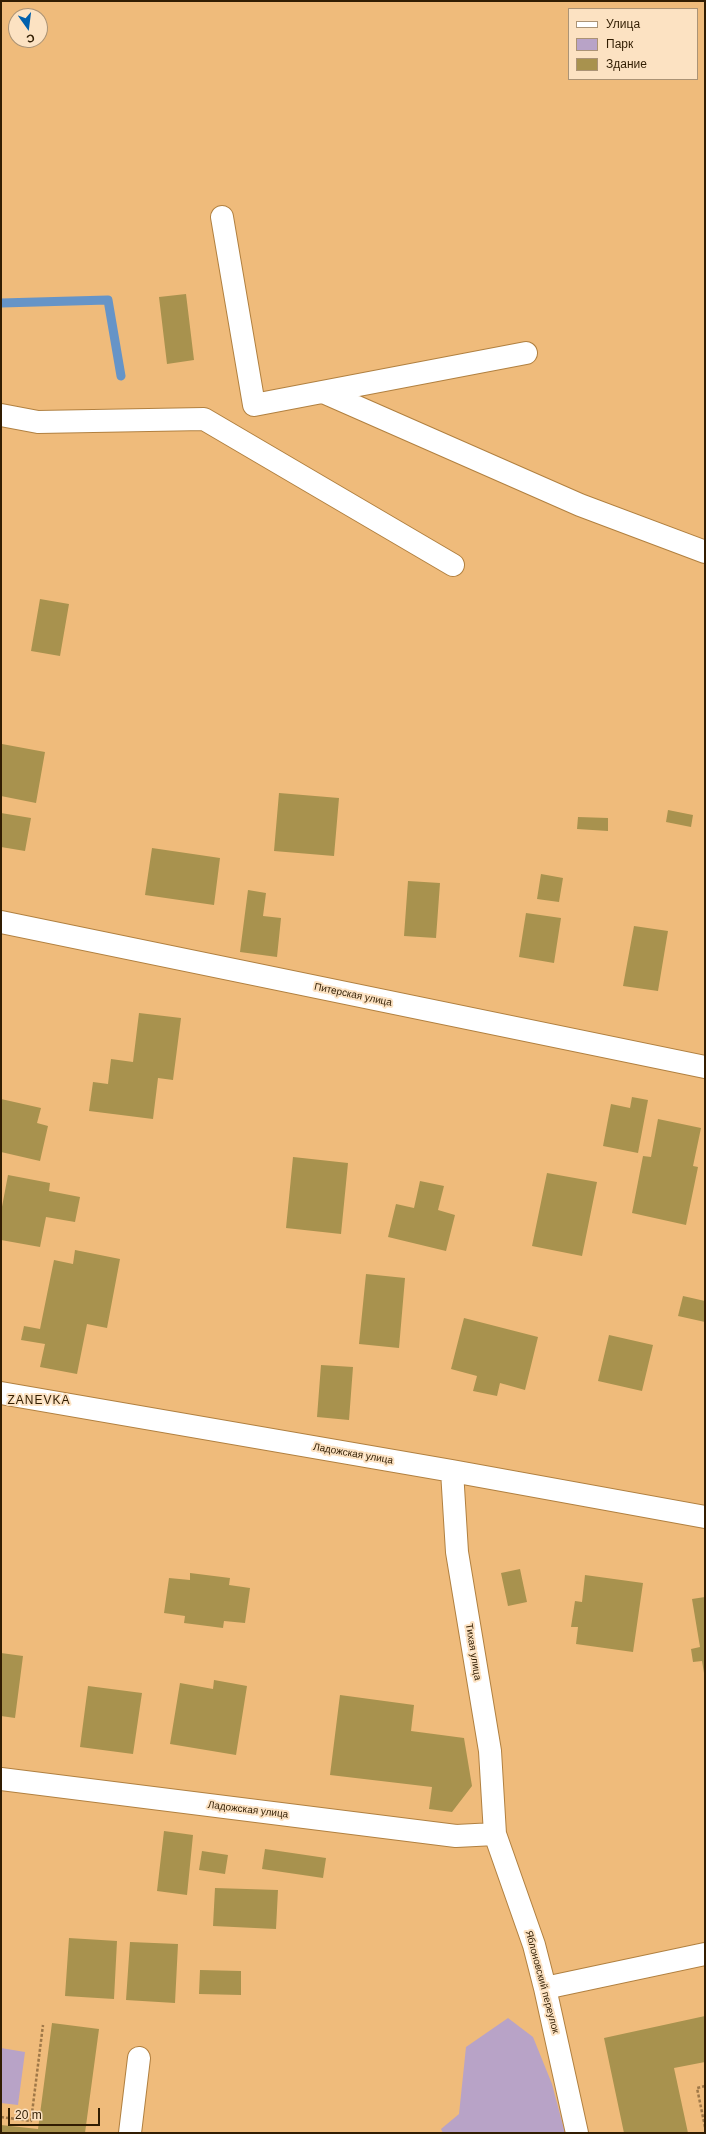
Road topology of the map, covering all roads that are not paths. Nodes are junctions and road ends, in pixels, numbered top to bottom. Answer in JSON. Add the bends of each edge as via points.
{"nodes":[{"id":1,"x":222,"y":217,"type":"dead end"},
{"id":2,"x":526,"y":352,"type":"dead end"},
{"id":3,"x":323,"y":392,"type":"junction"},
{"id":4,"x":1,"y":415,"type":"edge"},
{"id":5,"x":705,"y":552,"type":"edge"},
{"id":6,"x":452,"y":565,"type":"dead end"},
{"id":7,"x":1,"y":922,"type":"edge"},
{"id":8,"x":705,"y":1067,"type":"edge"},
{"id":9,"x":1,"y":1393,"type":"edge"},
{"id":10,"x":452,"y":1470,"type":"junction"},
{"id":11,"x":705,"y":1517,"type":"edge"},
{"id":12,"x":1,"y":1779,"type":"edge"},
{"id":13,"x":495,"y":1834,"type":"junction"},
{"id":14,"x":705,"y":1954,"type":"edge"},
{"id":15,"x":545,"y":1988,"type":"junction"},
{"id":16,"x":139,"y":2058,"type":"dead end"},
{"id":17,"x":130,"y":2133,"type":"edge"},
{"id":18,"x":577,"y":2133,"type":"edge"}],
"edges":[{"from":1,"to":3,"type":"street","via":[[254,405]]},
{"from":2,"to":3,"type":"street"},
{"from":3,"to":5,"type":"street","via":[[580,505]]},
{"from":4,"to":6,"type":"street","via":[[38,422],[204,419]]},
{"from":7,"to":8,"type":"street","name":"Питерская улица"},
{"from":9,"to":10,"type":"street","name":"Ладожская улица"},
{"from":10,"to":11,"type":"street","name":"Ладожская улица"},
{"from":10,"to":13,"type":"street","name":"Тихая улица","via":[[457,1552],[490,1751]]},
{"from":12,"to":13,"type":"street","name":"Ладожская улица","via":[[456,1836]]},
{"from":13,"to":15,"type":"street","name":"Яблоновский переулок","via":[[534,1945]]},
{"from":14,"to":15,"type":"street"},
{"from":15,"to":18,"type":"street","name":"Яблоновский переулок"},
{"from":16,"to":17,"type":"street"}]}
